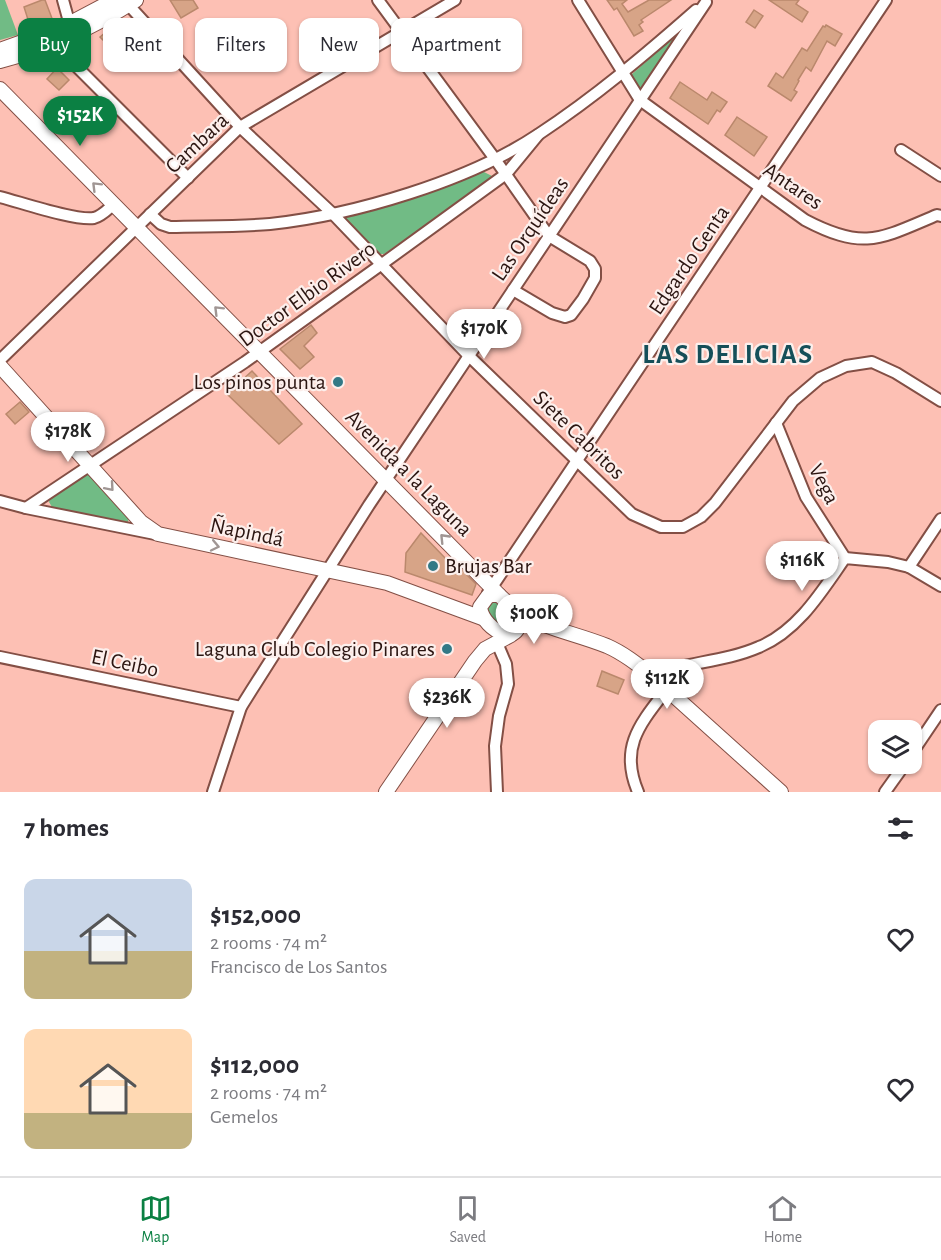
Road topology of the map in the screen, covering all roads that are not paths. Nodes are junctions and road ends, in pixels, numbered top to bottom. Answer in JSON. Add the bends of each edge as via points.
{"nodes":[{"id":1,"x":63,"y":0,"type":"edge"},
{"id":2,"x":114,"y":0,"type":"edge"},
{"id":3,"x":378,"y":0,"type":"edge"},
{"id":4,"x":455,"y":0,"type":"edge"},
{"id":5,"x":578,"y":0,"type":"edge"},
{"id":6,"x":886,"y":0,"type":"edge"},
{"id":7,"x":707,"y":1,"type":"edge"},
{"id":8,"x":129,"y":2,"type":"edge"},
{"id":9,"x":68,"y":18,"type":"edge"},
{"id":10,"x":88,"y":18,"type":"edge"},
{"id":11,"x":392,"y":18,"type":"edge"},
{"id":12,"x":425,"y":18,"type":"edge"},
{"id":13,"x":91,"y":20,"type":"edge"},
{"id":14,"x":391,"y":38,"type":"edge"},
{"id":15,"x":18,"y":46,"type":"edge"},
{"id":16,"x":0,"y":50,"type":"edge"},
{"id":17,"x":18,"y":53,"type":"edge"},
{"id":18,"x":0,"y":61,"type":"edge"},
{"id":19,"x":85,"y":72,"type":"edge"},
{"id":20,"x":431,"y":72,"type":"edge"},
{"id":21,"x":623,"y":74,"type":"junction"},
{"id":22,"x":0,"y":89,"type":"edge"},
{"id":23,"x":640,"y":100,"type":"junction"},
{"id":24,"x":240,"y":127,"type":"junction"},
{"id":25,"x":538,"y":135,"type":"junction"},
{"id":26,"x":901,"y":150,"type":"dead end"},
{"id":27,"x":495,"y":159,"type":"junction"},
{"id":28,"x":506,"y":174,"type":"junction"},
{"id":29,"x":941,"y":176,"type":"edge"},
{"id":30,"x":188,"y":178,"type":"junction"},
{"id":31,"x":761,"y":188,"type":"junction"},
{"id":32,"x":0,"y":197,"type":"edge"},
{"id":33,"x":114,"y":204,"type":"junction"},
{"id":34,"x":332,"y":213,"type":"junction"},
{"id":35,"x":150,"y":214,"type":"junction"},
{"id":36,"x":940,"y":214,"type":"edge"},
{"id":37,"x":137,"y":228,"type":"junction"},
{"id":38,"x":549,"y":236,"type":"junction"},
{"id":39,"x":381,"y":264,"type":"junction"},
{"id":40,"x":513,"y":290,"type":"junction"},
{"id":41,"x":260,"y":352,"type":"junction"},
{"id":42,"x":470,"y":356,"type":"junction"},
{"id":43,"x":0,"y":360,"type":"edge"},
{"id":44,"x":0,"y":366,"type":"edge"},
{"id":45,"x":941,"y":401,"type":"edge"},
{"id":46,"x":776,"y":423,"type":"junction"},
{"id":47,"x":576,"y":461,"type":"junction"},
{"id":48,"x":90,"y":464,"type":"junction"},
{"id":49,"x":386,"y":481,"type":"junction"},
{"id":50,"x":0,"y":501,"type":"edge"},
{"id":51,"x":26,"y":508,"type":"junction"},
{"id":52,"x":941,"y":519,"type":"edge"},
{"id":53,"x":158,"y":534,"type":"junction"},
{"id":54,"x":845,"y":558,"type":"junction"},
{"id":55,"x":909,"y":567,"type":"junction"},
{"id":56,"x":328,"y":570,"type":"junction"},
{"id":57,"x":941,"y":586,"type":"edge"},
{"id":58,"x":495,"y":591,"type":"junction"},
{"id":59,"x":519,"y":613,"type":"junction"},
{"id":60,"x":484,"y":620,"type":"junction"},
{"id":61,"x":550,"y":629,"type":"junction"},
{"id":62,"x":514,"y":633,"type":"junction"},
{"id":63,"x":491,"y":646,"type":"junction"},
{"id":64,"x":0,"y":657,"type":"edge"},
{"id":65,"x":651,"y":675,"type":"junction"},
{"id":66,"x":667,"y":689,"type":"junction"},
{"id":67,"x":241,"y":707,"type":"junction"},
{"id":68,"x":941,"y":710,"type":"edge"},
{"id":69,"x":922,"y":738,"type":"edge"},
{"id":70,"x":898,"y":774,"type":"edge"},
{"id":71,"x":213,"y":792,"type":"edge"},
{"id":72,"x":386,"y":792,"type":"edge"},
{"id":73,"x":497,"y":792,"type":"edge"},
{"id":74,"x":638,"y":792,"type":"edge"},
{"id":75,"x":781,"y":792,"type":"edge"},
{"id":76,"x":885,"y":792,"type":"edge"}],
"edges":[{"from":1,"to":9,"type":"street"},
{"from":2,"to":10,"type":"street"},
{"from":3,"to":11,"type":"street"},
{"from":4,"to":12,"type":"street","name":"Cambara"},
{"from":5,"to":21,"type":"street"},
{"from":6,"to":31,"type":"street","name":"Edgardo Genta"},
{"from":7,"to":21,"type":"street"},
{"from":7,"to":23,"type":"street","name":"Las Orquídeas"},
{"from":8,"to":13,"type":"street"},
{"from":8,"to":24,"type":"street","name":"Siete Cabritos"},
{"from":14,"to":24,"type":"street","name":"Cambara"},
{"from":15,"to":16,"type":"street"},
{"from":17,"to":18,"type":"street"},
{"from":19,"to":30,"type":"street"},
{"from":20,"to":27,"type":"street"},
{"from":21,"to":23,"type":"street"},
{"from":21,"to":25,"type":"street"},
{"from":33,"to":22,"type":"street","name":"Avenida a la Laguna","one_way":true},
{"from":23,"to":31,"type":"street","name":"Antares"},
{"from":23,"to":38,"type":"street","name":"Las Orquídeas"},
{"from":24,"to":30,"type":"street","name":"Cambara"},
{"from":24,"to":34,"type":"street","name":"Siete Cabritos"},
{"from":25,"to":27,"type":"street"},
{"from":25,"to":28,"type":"street","name":"Doctor Elbio Rivero"},
{"from":26,"to":29,"type":"street"},
{"from":27,"to":28,"type":"street"},
{"from":27,"to":34,"type":"street","via":[[426,188]]},
{"from":28,"to":38,"type":"street"},
{"from":28,"to":39,"type":"street","name":"Doctor Elbio Rivero"},
{"from":30,"to":35,"type":"street","name":"Cambara"},
{"from":31,"to":36,"type":"street","name":"Antares","via":[[805,220],[849,238],[889,235]]},
{"from":31,"to":47,"type":"street","name":"Edgardo Genta"},
{"from":32,"to":33,"type":"street","via":[[88,218],[101,215]]},
{"from":33,"to":37,"type":"street","name":"Avenida a la Laguna"},
{"from":34,"to":35,"type":"street","via":[[269,224],[170,227]]},
{"from":34,"to":39,"type":"street","name":"Siete Cabritos"},
{"from":35,"to":37,"type":"street","name":"Cambara"},
{"from":41,"to":37,"type":"street","name":"Avenida a la Laguna","one_way":true},
{"from":37,"to":43,"type":"street","name":"Cambara"},
{"from":38,"to":40,"type":"street","name":"Las Orquídeas"},
{"from":38,"to":40,"type":"street","via":[[590,261],[595,269],[595,278],[583,299],[572,315],[561,317]]},
{"from":39,"to":41,"type":"street","name":"Doctor Elbio Rivero"},
{"from":39,"to":42,"type":"street","name":"Siete Cabritos"},
{"from":40,"to":42,"type":"street","name":"Las Orquídeas"},
{"from":41,"to":48,"type":"street","name":"Doctor Elbio Rivero"},
{"from":41,"to":49,"type":"street","name":"Avenida a la Laguna"},
{"from":42,"to":47,"type":"street","name":"Siete Cabritos"},
{"from":42,"to":49,"type":"street","name":"Las Orquídeas"},
{"from":44,"to":48,"type":"street"},
{"from":45,"to":46,"type":"street","name":"Siete Cabritos","via":[[872,362],[846,366],[820,378],[793,401]]},
{"from":46,"to":47,"type":"street","name":"Siete Cabritos","via":[[715,503],[683,527],[661,527],[632,514]]},
{"from":46,"to":54,"type":"street","name":"Vega","via":[[806,497]]},
{"from":47,"to":58,"type":"street","name":"Edgardo Genta"},
{"from":48,"to":51,"type":"street","name":"Doctor Elbio Rivero"},
{"from":48,"to":53,"type":"street","one_way":true,"via":[[141,522]]},
{"from":49,"to":56,"type":"street","name":"Las Orquídeas"},
{"from":58,"to":49,"type":"street","name":"Avenida a la Laguna","one_way":true},
{"from":50,"to":51,"type":"street","name":"Ñapindá"},
{"from":51,"to":53,"type":"street","name":"Ñapindá"},
{"from":52,"to":55,"type":"street"},
{"from":53,"to":56,"type":"street","name":"Ñapindá","one_way":true},
{"from":54,"to":55,"type":"street"},
{"from":54,"to":65,"type":"street","via":[[798,619],[778,638],[758,648]]},
{"from":55,"to":57,"type":"street"},
{"from":56,"to":60,"type":"street","name":"Ñapindá","via":[[387,583]]},
{"from":56,"to":67,"type":"street","name":"Las Orquídeas"},
{"from":58,"to":59,"type":"street"},
{"from":58,"to":60,"type":"street","via":[[480,607]]},
{"from":59,"to":61,"type":"street"},
{"from":59,"to":62,"type":"street","via":[[520,622]]},
{"from":60,"to":62,"type":"street","via":[[496,630]]},
{"from":60,"to":63,"type":"street"},
{"from":61,"to":62,"type":"street"},
{"from":61,"to":65,"type":"street","via":[[609,647]]},
{"from":62,"to":63,"type":"street"},
{"from":63,"to":72,"type":"street","via":[[455,688]]},
{"from":63,"to":73,"type":"street","via":[[506,664],[508,684],[495,746]]},
{"from":64,"to":67,"type":"street","name":"El Ceibo"},
{"from":65,"to":66,"type":"street"},
{"from":66,"to":74,"type":"street","via":[[635,736],[631,775]]},
{"from":66,"to":75,"type":"street"},
{"from":67,"to":71,"type":"street","name":"Las Orquídeas"},
{"from":68,"to":69,"type":"street"},
{"from":70,"to":76,"type":"street"}]}
